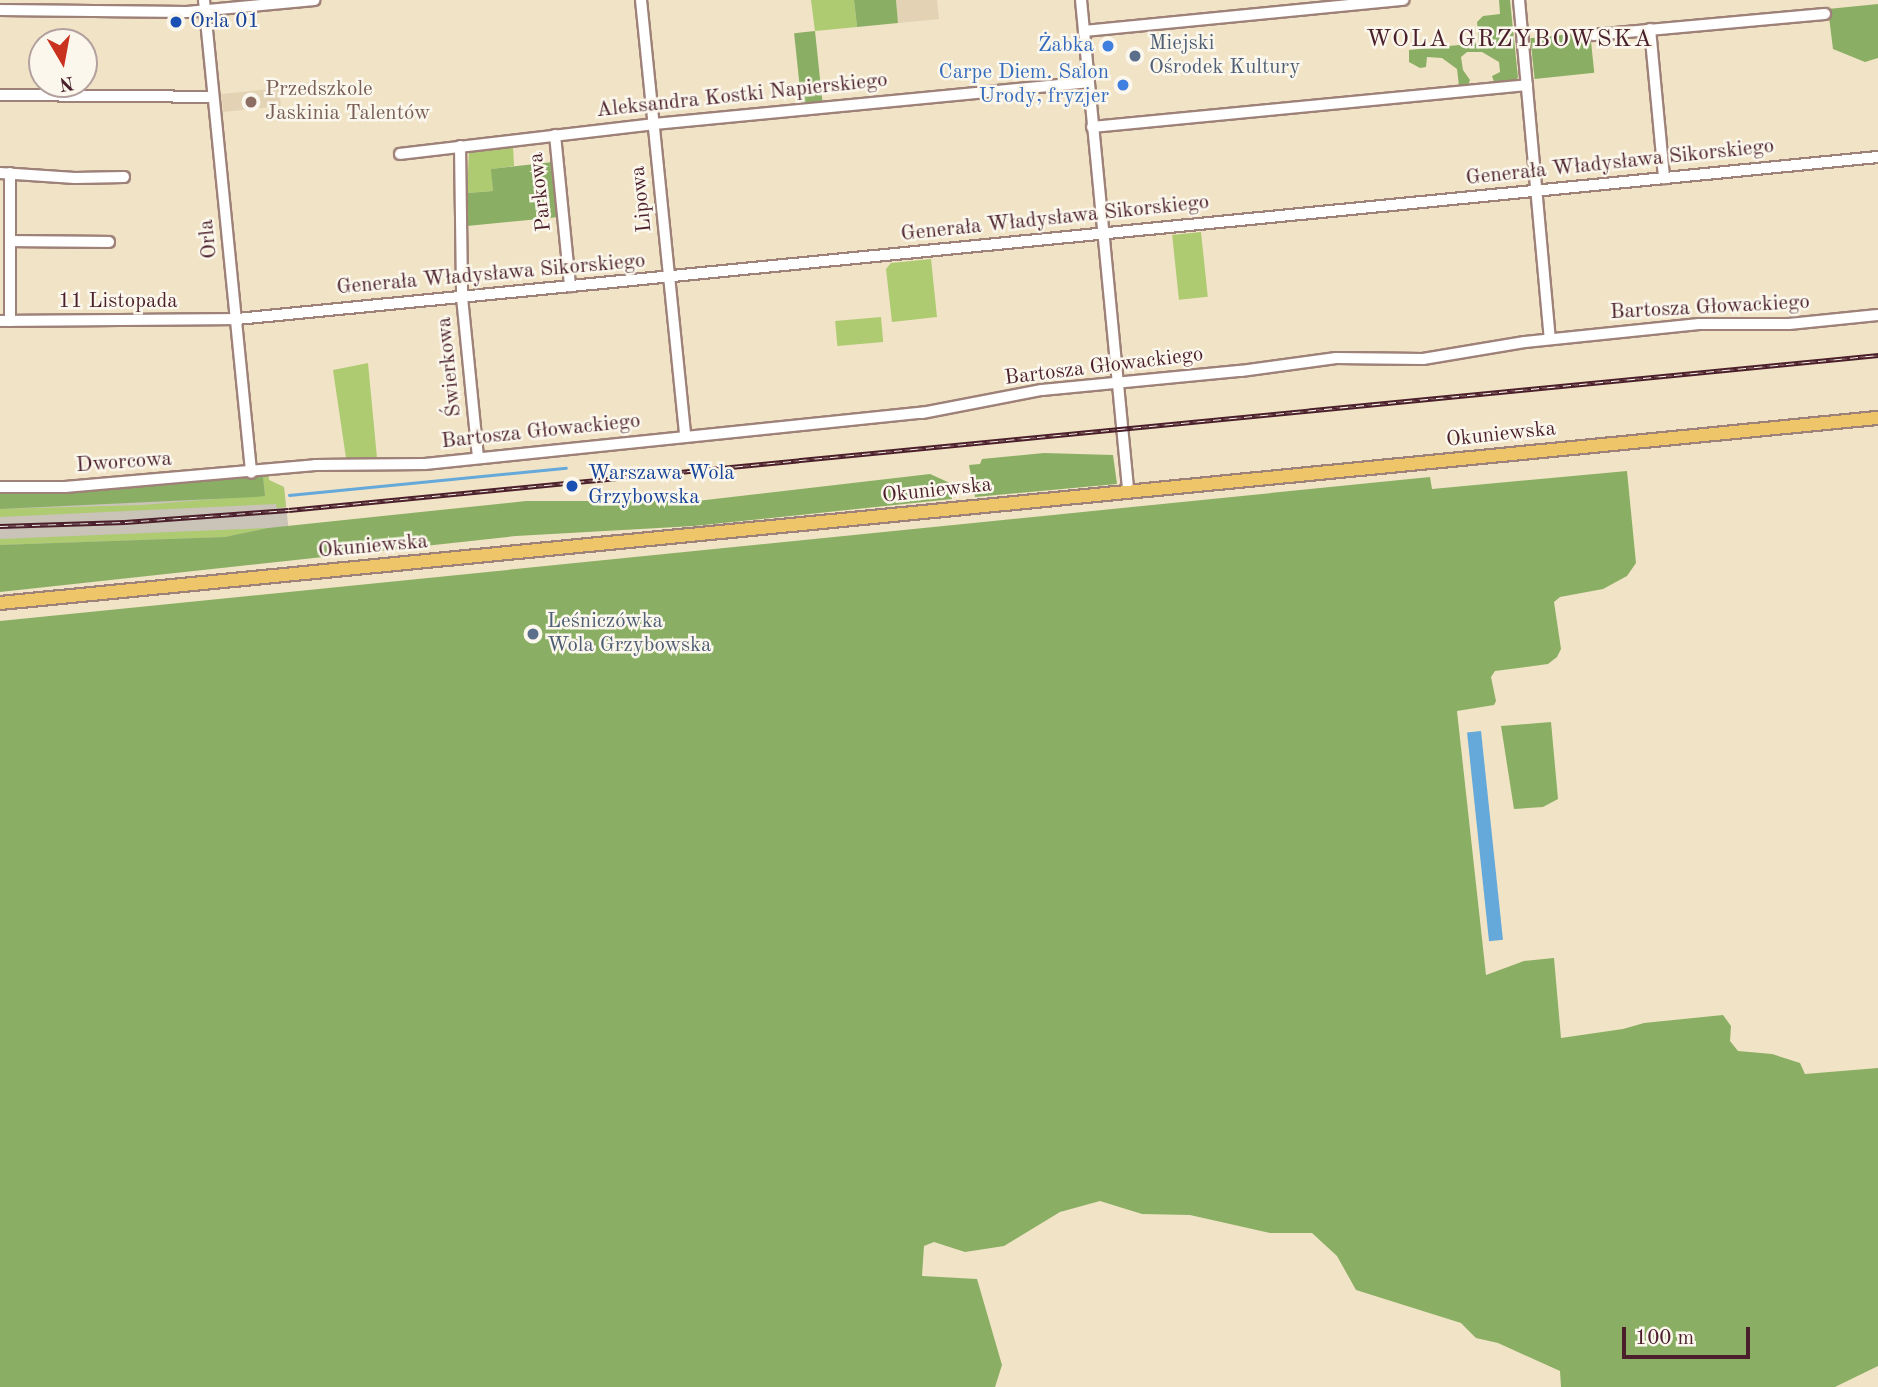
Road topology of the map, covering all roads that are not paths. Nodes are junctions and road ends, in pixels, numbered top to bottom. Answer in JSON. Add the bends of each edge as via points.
{"nodes":[{"id":1,"x":314,"y":0,"type":"edge"},
{"id":2,"x":641,"y":0,"type":"edge"},
{"id":3,"x":1080,"y":0,"type":"edge"},
{"id":4,"x":1403,"y":0,"type":"edge"},
{"id":5,"x":1519,"y":0,"type":"edge"},
{"id":6,"x":205,"y":5,"type":"edge"},
{"id":7,"x":0,"y":10,"type":"edge"},
{"id":8,"x":1825,"y":14,"type":"dead end"},
{"id":9,"x":1650,"y":29,"type":"junction"},
{"id":10,"x":1084,"y":31,"type":"junction"},
{"id":11,"x":1593,"y":35,"type":"dead end"},
{"id":12,"x":1088,"y":82,"type":"junction"},
{"id":13,"x":1527,"y":85,"type":"junction"},
{"id":14,"x":0,"y":95,"type":"edge"},
{"id":15,"x":213,"y":97,"type":"junction"},
{"id":16,"x":654,"y":124,"type":"junction"},
{"id":17,"x":1092,"y":127,"type":"junction"},
{"id":18,"x":555,"y":135,"type":"junction"},
{"id":19,"x":460,"y":146,"type":"junction"},
{"id":20,"x":400,"y":154,"type":"dead end"},
{"id":21,"x":1878,"y":157,"type":"edge"},
{"id":22,"x":5,"y":173,"type":"edge"},
{"id":23,"x":124,"y":177,"type":"dead end"},
{"id":24,"x":1664,"y":178,"type":"junction"},
{"id":25,"x":1536,"y":191,"type":"junction"},
{"id":26,"x":1103,"y":233,"type":"junction"},
{"id":27,"x":11,"y":241,"type":"junction"},
{"id":28,"x":109,"y":242,"type":"dead end"},
{"id":29,"x":669,"y":278,"type":"junction"},
{"id":30,"x":570,"y":286,"type":"junction"},
{"id":31,"x":462,"y":297,"type":"junction"},
{"id":32,"x":1878,"y":316,"type":"edge"},
{"id":33,"x":237,"y":319,"type":"junction"},
{"id":34,"x":5,"y":321,"type":"edge"},
{"id":35,"x":1550,"y":339,"type":"junction"},
{"id":36,"x":1118,"y":382,"type":"junction"},
{"id":37,"x":1878,"y":418,"type":"edge"},
{"id":38,"x":685,"y":436,"type":"junction"},
{"id":39,"x":478,"y":457,"type":"junction"},
{"id":40,"x":251,"y":473,"type":"junction"},
{"id":41,"x":0,"y":487,"type":"edge"},
{"id":42,"x":1128,"y":491,"type":"junction"},
{"id":43,"x":0,"y":603,"type":"edge"}],
"edges":[{"from":1,"to":6,"type":"street"},
{"from":2,"to":16,"type":"street","name":"Lipowa"},
{"from":3,"to":10,"type":"street"},
{"from":4,"to":10,"type":"street"},
{"from":5,"to":13,"type":"street"},
{"from":6,"to":7,"type":"street"},
{"from":6,"to":15,"type":"street","name":"Orla"},
{"from":8,"to":9,"type":"street"},
{"from":9,"to":11,"type":"street"},
{"from":9,"to":24,"type":"street"},
{"from":10,"to":12,"type":"street"},
{"from":12,"to":16,"type":"street","name":"Aleksandra Kostki Napierskiego"},
{"from":12,"to":17,"type":"street"},
{"from":13,"to":17,"type":"street"},
{"from":13,"to":25,"type":"street"},
{"from":14,"to":15,"type":"street"},
{"from":15,"to":33,"type":"street","name":"Orla"},
{"from":16,"to":18,"type":"street","name":"Aleksandra Kostki Napierskiego"},
{"from":16,"to":29,"type":"street","name":"Lipowa"},
{"from":17,"to":26,"type":"street"},
{"from":18,"to":19,"type":"street","name":"Aleksandra Kostki Napierskiego"},
{"from":18,"to":30,"type":"street","name":"Parkowa"},
{"from":19,"to":20,"type":"street","name":"Aleksandra Kostki Napierskiego"},
{"from":19,"to":31,"type":"street","name":"Świerkowa"},
{"from":21,"to":24,"type":"street","name":"Generała Władysława Sikorskiego"},
{"from":22,"to":23,"type":"street"},
{"from":22,"to":27,"type":"street"},
{"from":24,"to":25,"type":"street","name":"Generała Władysława Sikorskiego"},
{"from":25,"to":26,"type":"street","name":"Generała Władysława Sikorskiego"},
{"from":25,"to":35,"type":"street"},
{"from":26,"to":29,"type":"street","name":"Generała Władysława Sikorskiego"},
{"from":26,"to":36,"type":"street"},
{"from":27,"to":28,"type":"street"},
{"from":27,"to":34,"type":"street"},
{"from":29,"to":30,"type":"street","name":"Generała Władysława Sikorskiego"},
{"from":29,"to":38,"type":"street","name":"Lipowa"},
{"from":30,"to":31,"type":"street","name":"Generała Władysława Sikorskiego"},
{"from":31,"to":33,"type":"street","name":"Generała Władysława Sikorskiego"},
{"from":31,"to":39,"type":"street","name":"Świerkowa"},
{"from":32,"to":35,"type":"street","name":"Bartosza Głowackiego","via":[[1789,324],[1720,322]]},
{"from":33,"to":34,"type":"street","name":"11 Listopada"},
{"from":33,"to":40,"type":"street","name":"Orla"},
{"from":35,"to":36,"type":"street","name":"Bartosza Głowackiego","via":[[1423,359],[1336,358]]},
{"from":36,"to":38,"type":"street","name":"Bartosza Głowackiego","via":[[1042,390],[934,411]]},
{"from":36,"to":42,"type":"street"},
{"from":37,"to":42,"type":"main road","name":"Okuniewska"},
{"from":38,"to":39,"type":"street","name":"Bartosza Głowackiego"},
{"from":39,"to":40,"type":"street","name":"Bartosza Głowackiego","via":[[404,466],[296,467]]},
{"from":40,"to":41,"type":"street","name":"Dworcowa","via":[[65,487]]},
{"from":42,"to":43,"type":"main road","name":"Okuniewska"}]}
